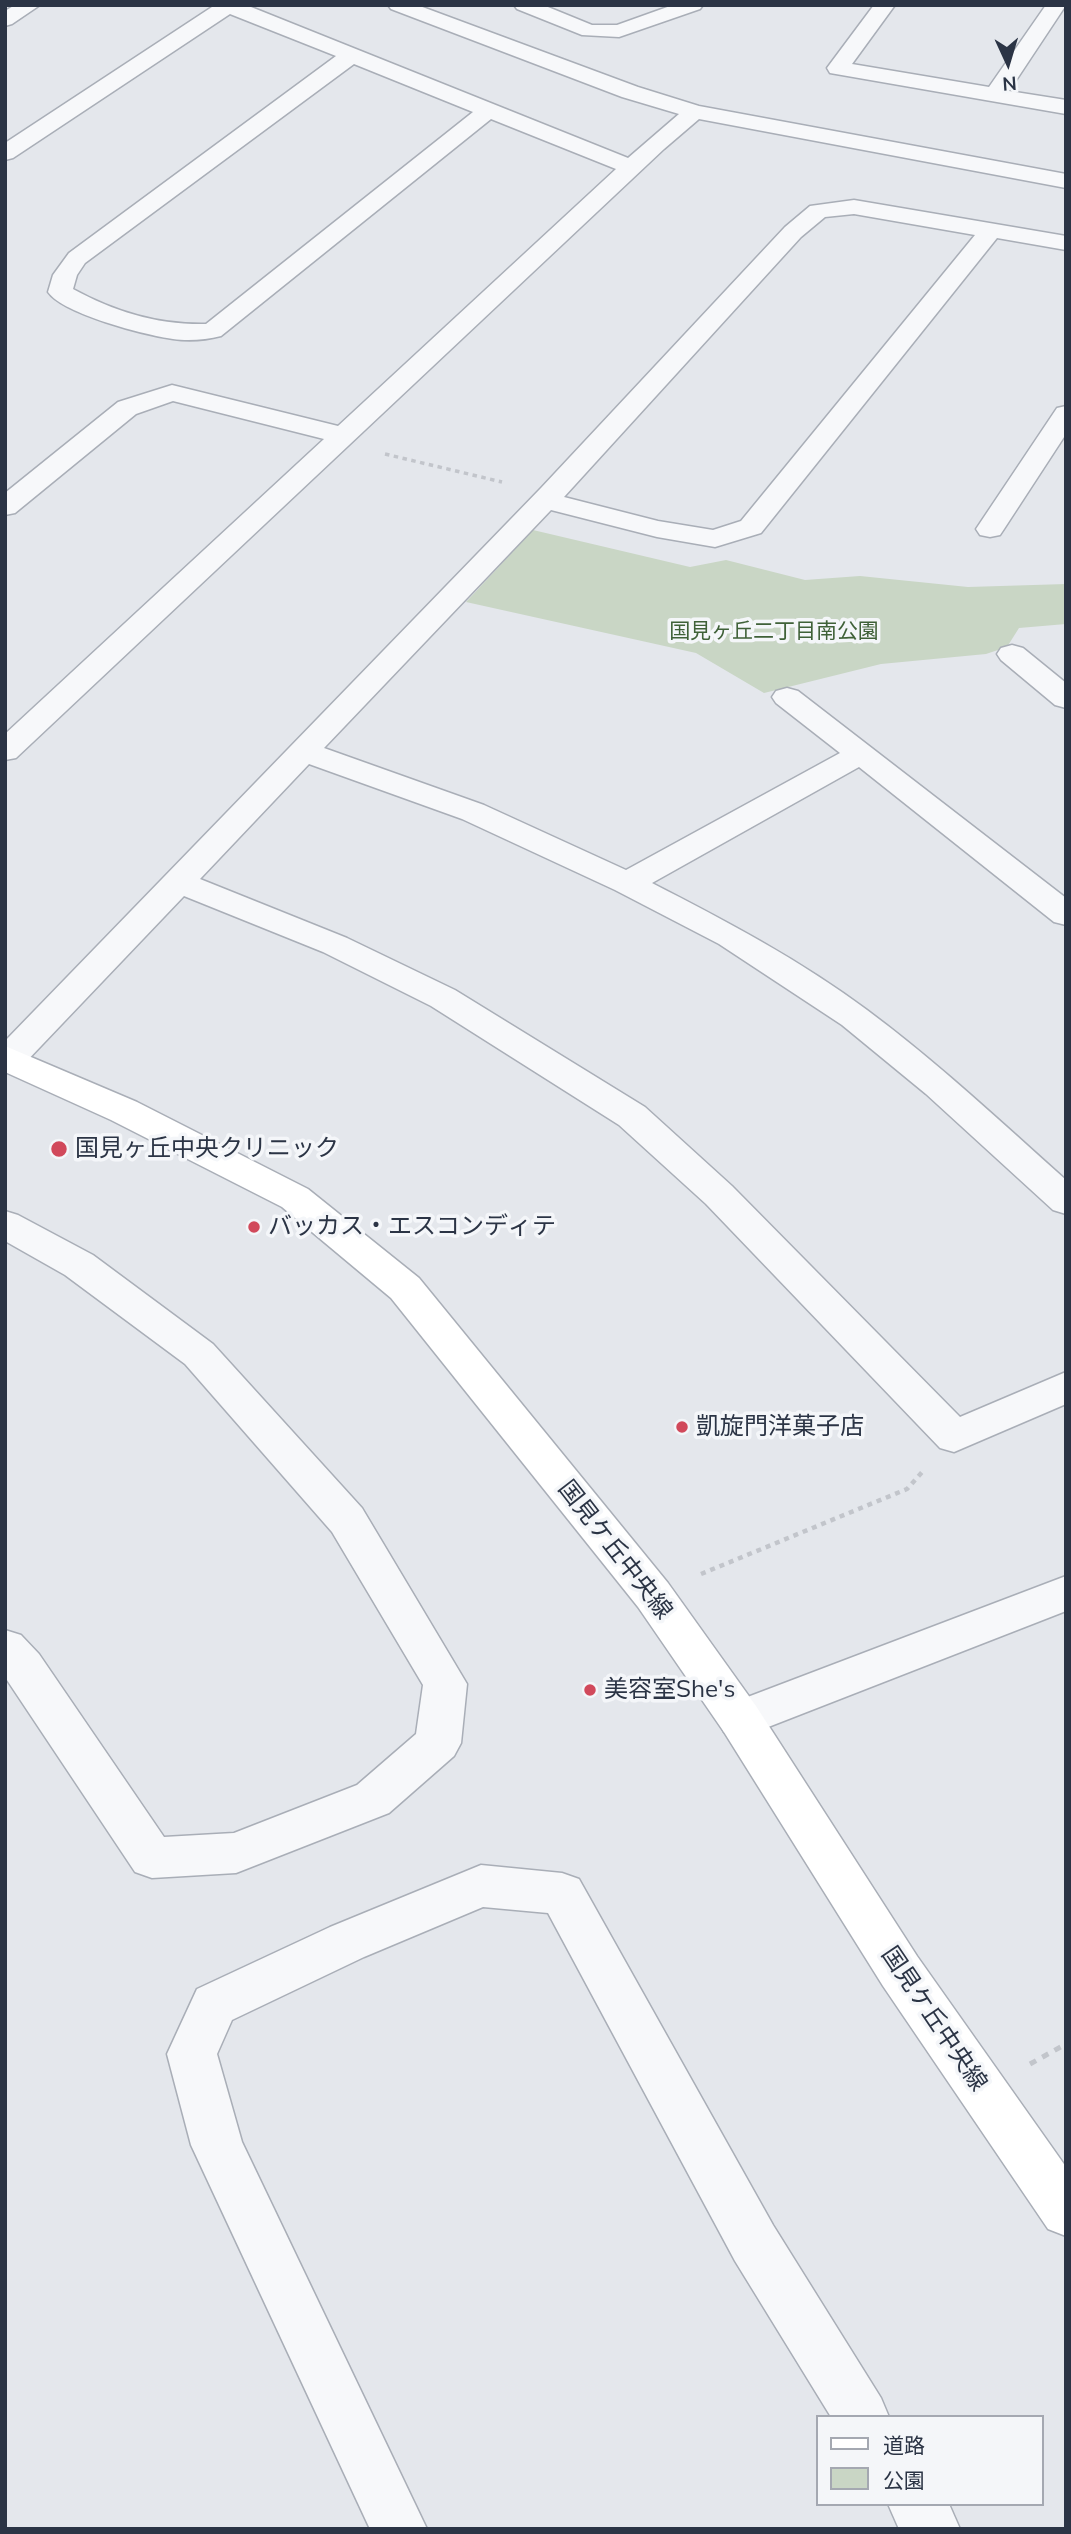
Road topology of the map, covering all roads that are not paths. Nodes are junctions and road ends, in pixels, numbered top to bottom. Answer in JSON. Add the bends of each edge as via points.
{"nodes":[{"id":1,"x":30,"y":5,"type":"edge"},
{"id":2,"x":228,"y":5,"type":"edge"},
{"id":3,"x":398,"y":5,"type":"edge"},
{"id":4,"x":524,"y":5,"type":"edge"},
{"id":5,"x":692,"y":5,"type":"edge"},
{"id":6,"x":885,"y":5,"type":"edge"},
{"id":7,"x":1056,"y":5,"type":"edge"},
{"id":8,"x":554,"y":17,"type":"junction"},
{"id":9,"x":5,"y":20,"type":"edge"},
{"id":10,"x":496,"y":42,"type":"junction"},
{"id":11,"x":352,"y":55,"type":"junction"},
{"id":12,"x":995,"y":95,"type":"junction"},
{"id":13,"x":1066,"y":107,"type":"edge"},
{"id":14,"x":489,"y":110,"type":"junction"},
{"id":15,"x":695,"y":112,"type":"junction"},
{"id":16,"x":5,"y":153,"type":"edge"},
{"id":17,"x":633,"y":168,"type":"junction"},
{"id":18,"x":1066,"y":181,"type":"edge"},
{"id":19,"x":991,"y":230,"type":"junction"},
{"id":20,"x":1066,"y":243,"type":"edge"},
{"id":21,"x":1066,"y":414,"type":"edge"},
{"id":22,"x":341,"y":439,"type":"junction"},
{"id":23,"x":547,"y":497,"type":"junction"},
{"id":24,"x":5,"y":507,"type":"edge"},
{"id":25,"x":990,"y":529,"type":"dead end"},
{"id":26,"x":1012,"y":654,"type":"dead end"},
{"id":27,"x":786,"y":697,"type":"dead end"},
{"id":28,"x":1066,"y":699,"type":"edge"},
{"id":29,"x":5,"y":751,"type":"edge"},
{"id":30,"x":303,"y":751,"type":"junction"},
{"id":31,"x":860,"y":754,"type":"junction"},
{"id":32,"x":178,"y":882,"type":"junction"},
{"id":33,"x":627,"y":883,"type":"junction"},
{"id":34,"x":1066,"y":915,"type":"edge"},
{"id":35,"x":7,"y":1059,"type":"edge"},
{"id":36,"x":1066,"y":1201,"type":"edge"},
{"id":37,"x":5,"y":1224,"type":"edge"},
{"id":38,"x":1066,"y":1387,"type":"edge"},
{"id":39,"x":1066,"y":1593,"type":"edge"},
{"id":40,"x":5,"y":1648,"type":"edge"},
{"id":41,"x":740,"y":1719,"type":"junction"},
{"id":42,"x":1066,"y":2211,"type":"edge"},
{"id":43,"x":861,"y":2415,"type":"edge"},
{"id":44,"x":917,"y":2506,"type":"edge"},
{"id":45,"x":399,"y":2529,"type":"edge"},
{"id":46,"x":932,"y":2529,"type":"edge"}],
"edges":[{"from":1,"to":9,"type":"street"},
{"from":2,"to":11,"type":"street"},
{"from":2,"to":16,"type":"street"},
{"from":3,"to":10,"type":"street"},
{"from":4,"to":8,"type":"street"},
{"from":5,"to":8,"type":"street","via":[[620,31],[589,31]]},
{"from":6,"to":12,"type":"street","via":[[838,68]]},
{"from":7,"to":12,"type":"street"},
{"from":8,"to":10,"type":"street"},
{"from":10,"to":15,"type":"street"},
{"from":11,"to":14,"type":"street"},
{"from":11,"to":14,"type":"street","via":[[77,258],[65,275],[61,292],[90,308],[141,325],[175,332],[212,331]]},
{"from":12,"to":13,"type":"street"},
{"from":14,"to":17,"type":"street"},
{"from":15,"to":17,"type":"street"},
{"from":15,"to":18,"type":"street"},
{"from":17,"to":22,"type":"street"},
{"from":19,"to":20,"type":"street"},
{"from":19,"to":23,"type":"street","via":[[854,206],[818,211],[793,232]]},
{"from":19,"to":23,"type":"street","via":[[751,527],[715,539],[657,529]]},
{"from":21,"to":25,"type":"street"},
{"from":22,"to":24,"type":"street","via":[[172,393],[127,408]]},
{"from":22,"to":29,"type":"street"},
{"from":23,"to":30,"type":"street"},
{"from":26,"to":28,"type":"street"},
{"from":27,"to":31,"type":"street"},
{"from":30,"to":32,"type":"street"},
{"from":30,"to":33,"type":"street","via":[[473,812]]},
{"from":31,"to":33,"type":"street"},
{"from":31,"to":34,"type":"street"},
{"from":32,"to":35,"type":"street"},
{"from":32,"to":38,"type":"street","via":[[335,945],[443,998],[632,1116],[777,1254],[954,1437]]},
{"from":33,"to":36,"type":"street","via":[[731,937],[854,1017],[939,1086]]},
{"from":35,"to":41,"type":"street","name":"国見ケ丘中央線","via":[[124,1111],[295,1198],[405,1288],[653,1595]]},
{"from":37,"to":40,"type":"street","via":[[79,1265],[199,1354],[347,1520],[445,1684],[438,1742],[373,1799],[236,1853],[152,1858],[23,1667]]},
{"from":39,"to":41,"type":"street"},
{"from":41,"to":42,"type":"street","name":"国見ケ丘中央線","via":[[900,1971]]},
{"from":43,"to":45,"type":"street","via":[[754,2243],[562,1894],[481,1886],[214,2005],[192,2054],[217,2145]]},
{"from":44,"to":46,"type":"street"}]}
